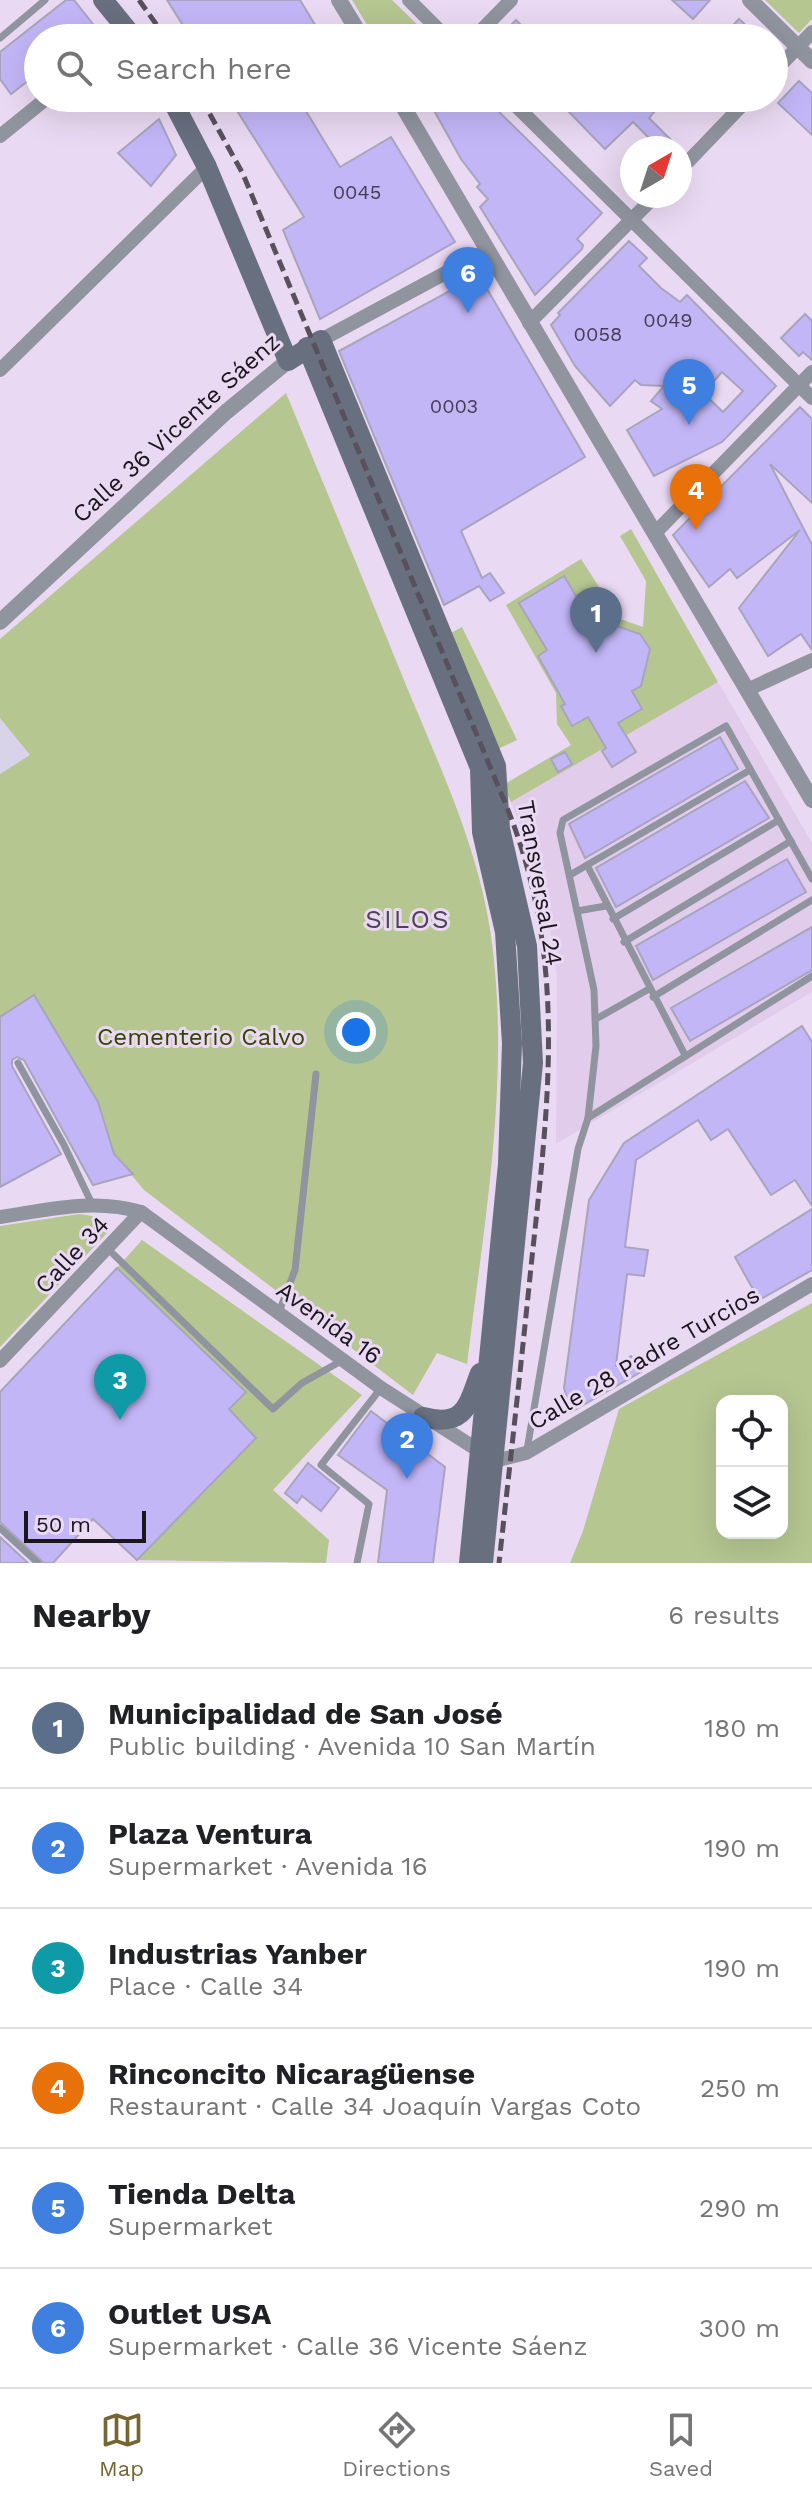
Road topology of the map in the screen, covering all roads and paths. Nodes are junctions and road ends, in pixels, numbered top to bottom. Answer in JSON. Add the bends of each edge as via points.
{"nodes":[{"id":1,"x":45,"y":0,"type":"edge"},
{"id":2,"x":103,"y":0,"type":"edge"},
{"id":3,"x":339,"y":0,"type":"edge"},
{"id":4,"x":409,"y":0,"type":"edge"},
{"id":5,"x":511,"y":0,"type":"edge"},
{"id":6,"x":750,"y":0,"type":"edge"},
{"id":7,"x":120,"y":24,"type":"edge"},
{"id":8,"x":354,"y":24,"type":"edge"},
{"id":9,"x":433,"y":24,"type":"edge"},
{"id":10,"x":488,"y":24,"type":"edge"},
{"id":11,"x":775,"y":24,"type":"edge"},
{"id":12,"x":812,"y":32,"type":"edge"},
{"id":13,"x":788,"y":37,"type":"edge"},
{"id":14,"x":0,"y":38,"type":"edge"},
{"id":15,"x":798,"y":47,"type":"junction"},
{"id":16,"x":788,"y":57,"type":"edge"},
{"id":17,"x":812,"y":61,"type":"edge"},
{"id":18,"x":30,"y":112,"type":"edge"},
{"id":19,"x":178,"y":112,"type":"edge"},
{"id":20,"x":412,"y":112,"type":"edge"},
{"id":21,"x":522,"y":112,"type":"edge"},
{"id":22,"x":736,"y":112,"type":"edge"},
{"id":23,"x":0,"y":136,"type":"edge"},
{"id":24,"x":692,"y":157,"type":"edge"},
{"id":25,"x":207,"y":167,"type":"junction"},
{"id":26,"x":643,"y":208,"type":"edge"},
{"id":27,"x":631,"y":220,"type":"junction"},
{"id":28,"x":488,"y":250,"type":"junction"},
{"id":29,"x":529,"y":323,"type":"junction"},
{"id":30,"x":314,"y":343,"type":"junction"},
{"id":31,"x":288,"y":361,"type":"junction"},
{"id":32,"x":0,"y":370,"type":"edge"},
{"id":33,"x":812,"y":372,"type":"edge"},
{"id":34,"x":799,"y":385,"type":"junction"},
{"id":35,"x":812,"y":398,"type":"edge"},
{"id":36,"x":655,"y":533,"type":"junction"},
{"id":37,"x":0,"y":622,"type":"edge"},
{"id":38,"x":812,"y":660,"type":"edge"},
{"id":39,"x":747,"y":690,"type":"junction"},
{"id":40,"x":750,"y":770,"type":"junction"},
{"id":41,"x":812,"y":800,"type":"edge"},
{"id":42,"x":779,"y":820,"type":"junction"},
{"id":43,"x":791,"y":841,"type":"junction"},
{"id":44,"x":587,"y":865,"type":"junction"},
{"id":45,"x":570,"y":875,"type":"junction"},
{"id":46,"x":812,"y":879,"type":"edge"},
{"id":47,"x":812,"y":900,"type":"edge"},
{"id":48,"x":606,"y":906,"type":"junction"},
{"id":49,"x":577,"y":911,"type":"junction"},
{"id":50,"x":613,"y":919,"type":"junction"},
{"id":51,"x":624,"y":942,"type":"junction"},
{"id":52,"x":812,"y":976,"type":"edge"},
{"id":53,"x":651,"y":993,"type":"junction"},
{"id":54,"x":596,"y":1019,"type":"junction"},
{"id":55,"x":685,"y":1055,"type":"junction"},
{"id":56,"x":18,"y":1063,"type":"dead end"},
{"id":57,"x":316,"y":1074,"type":"dead end"},
{"id":58,"x":588,"y":1118,"type":"junction"},
{"id":59,"x":517,"y":1165,"type":"junction"},
{"id":60,"x":92,"y":1204,"type":"junction"},
{"id":61,"x":141,"y":1212,"type":"junction"},
{"id":62,"x":0,"y":1217,"type":"edge"},
{"id":63,"x":108,"y":1249,"type":"junction"},
{"id":64,"x":812,"y":1284,"type":"edge"},
{"id":65,"x":278,"y":1313,"type":"junction"},
{"id":66,"x":490,"y":1347,"type":"junction"},
{"id":67,"x":343,"y":1360,"type":"junction"},
{"id":68,"x":0,"y":1361,"type":"edge"},
{"id":69,"x":381,"y":1388,"type":"junction"},
{"id":70,"x":423,"y":1417,"type":"junction"},
{"id":71,"x":526,"y":1453,"type":"junction"},
{"id":72,"x":488,"y":1458,"type":"junction"},
{"id":73,"x":0,"y":1528,"type":"edge"},
{"id":74,"x":38,"y":1563,"type":"edge"},
{"id":75,"x":357,"y":1563,"type":"edge"},
{"id":76,"x":469,"y":1563,"type":"edge"},
{"id":77,"x":483,"y":1563,"type":"edge"}],
"edges":[{"from":1,"to":14,"type":"lane"},
{"from":2,"to":7,"type":"main road"},
{"from":3,"to":8,"type":"street"},
{"from":4,"to":9,"type":"street"},
{"from":5,"to":10,"type":"street"},
{"from":6,"to":11,"type":"street"},
{"from":12,"to":15,"type":"street"},
{"from":13,"to":15,"type":"street"},
{"from":15,"to":16,"type":"street"},
{"from":15,"to":17,"type":"street"},
{"from":18,"to":23,"type":"street"},
{"from":19,"to":25,"type":"main road"},
{"from":20,"to":28,"type":"street"},
{"from":21,"to":27,"type":"street"},
{"from":22,"to":24,"type":"street"},
{"from":25,"to":31,"type":"main road"},
{"from":25,"to":32,"type":"street"},
{"from":26,"to":27,"type":"street"},
{"from":27,"to":29,"type":"street"},
{"from":27,"to":34,"type":"street"},
{"from":28,"to":29,"type":"street"},
{"from":28,"to":30,"type":"street","name":"Calle 36 Vicente Sáenz"},
{"from":29,"to":36,"type":"street"},
{"from":30,"to":31,"type":"main road","name":"Calle 36 Vicente Sáenz"},
{"from":30,"to":59,"type":"main road","name":"Transversal 24","via":[[496,766],[500,829],[524,918],[534,1020]]},
{"from":31,"to":37,"type":"street","name":"Calle 36 Vicente Sáenz"},
{"from":33,"to":34,"type":"street"},
{"from":34,"to":35,"type":"street"},
{"from":34,"to":36,"type":"street"},
{"from":36,"to":39,"type":"street"},
{"from":38,"to":39,"type":"street"},
{"from":39,"to":41,"type":"street"},
{"from":40,"to":42,"type":"lane"},
{"from":40,"to":44,"type":"lane"},
{"from":40,"to":45,"type":"lane","via":[[726,726],[569,816],[560,826]]},
{"from":42,"to":43,"type":"lane"},
{"from":42,"to":50,"type":"lane"},
{"from":43,"to":46,"type":"lane"},
{"from":43,"to":51,"type":"lane"},
{"from":44,"to":45,"type":"lane"},
{"from":44,"to":48,"type":"lane"},
{"from":45,"to":49,"type":"lane"},
{"from":47,"to":53,"type":"lane"},
{"from":48,"to":49,"type":"lane"},
{"from":48,"to":50,"type":"lane"},
{"from":49,"to":54,"type":"lane"},
{"from":50,"to":51,"type":"lane"},
{"from":51,"to":53,"type":"lane"},
{"from":52,"to":55,"type":"lane"},
{"from":53,"to":54,"type":"lane"},
{"from":53,"to":55,"type":"lane"},
{"from":54,"to":58,"type":"lane"},
{"from":55,"to":58,"type":"lane"},
{"from":56,"to":60,"type":"lane"},
{"from":57,"to":65,"type":"lane","via":[[295,1270]]},
{"from":58,"to":71,"type":"lane","via":[[578,1149]]},
{"from":59,"to":66,"type":"main road","name":"Transversal 24"},
{"from":59,"to":72,"type":"main road","name":"Transversal 24"},
{"from":60,"to":61,"type":"street"},
{"from":60,"to":62,"type":"street"},
{"from":61,"to":63,"type":"street","name":"Calle 34"},
{"from":61,"to":65,"type":"street","name":"Avenida 16"},
{"from":63,"to":67,"type":"lane","via":[[273,1409],[302,1383]]},
{"from":63,"to":68,"type":"street","name":"Calle 34"},
{"from":64,"to":71,"type":"street","name":"Calle 28 Padre Turcios"},
{"from":65,"to":67,"type":"street","name":"Avenida 16"},
{"from":66,"to":70,"type":"main road","via":[[464,1410],[449,1421]]},
{"from":66,"to":72,"type":"main road","name":"Transversal 24"},
{"from":67,"to":69,"type":"street","name":"Avenida 16"},
{"from":69,"to":70,"type":"street","name":"Avenida 16"},
{"from":69,"to":75,"type":"lane","via":[[321,1465],[369,1504]]},
{"from":70,"to":72,"type":"street","name":"Avenida 16"},
{"from":71,"to":72,"type":"street","name":"Calle 28 Padre Turcios"},
{"from":72,"to":76,"type":"main road","name":"Transversal 24"},
{"from":72,"to":77,"type":"main road","name":"Transversal 24"},
{"from":73,"to":74,"type":"lane"}]}
